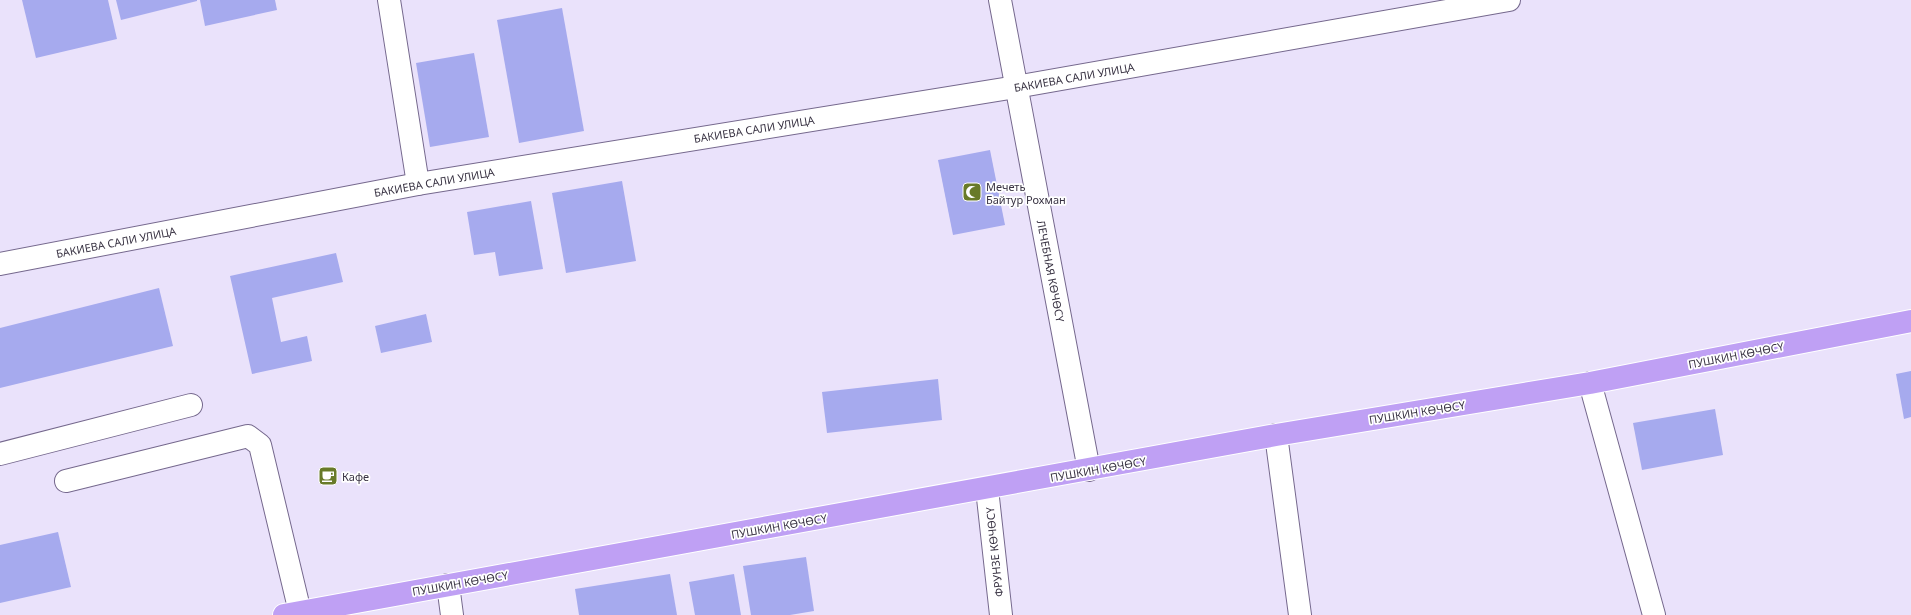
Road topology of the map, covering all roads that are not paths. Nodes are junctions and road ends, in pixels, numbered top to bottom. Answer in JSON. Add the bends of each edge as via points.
{"nodes":[{"id":1,"x":389,"y":0,"type":"edge"},
{"id":2,"x":1000,"y":0,"type":"edge"},
{"id":3,"x":1509,"y":0,"type":"edge"},
{"id":4,"x":1016,"y":87,"type":"junction"},
{"id":5,"x":418,"y":184,"type":"junction"},
{"id":6,"x":0,"y":264,"type":"edge"},
{"id":7,"x":1911,"y":321,"type":"edge"},
{"id":8,"x":1590,"y":383,"type":"junction"},
{"id":9,"x":191,"y":405,"type":"dead end"},
{"id":10,"x":1276,"y":435,"type":"junction"},
{"id":11,"x":0,"y":454,"type":"edge"},
{"id":12,"x":1089,"y":470,"type":"junction"},
{"id":13,"x":66,"y":481,"type":"dead end"},
{"id":14,"x":987,"y":489,"type":"junction"},
{"id":15,"x":448,"y":585,"type":"junction"},
{"id":16,"x":292,"y":613,"type":"edge"},
{"id":17,"x":452,"y":615,"type":"edge"},
{"id":18,"x":1001,"y":615,"type":"edge"},
{"id":19,"x":1300,"y":615,"type":"edge"},
{"id":20,"x":1654,"y":615,"type":"edge"}],
"edges":[{"from":1,"to":5,"type":"street"},
{"from":2,"to":4,"type":"street","name":"ЛЕЧЕБНАЯ КӨЧӨСҮ"},
{"from":3,"to":4,"type":"street","name":"БАКИЕВА САЛИ УЛИЦА"},
{"from":4,"to":5,"type":"street","name":"БАКИЕВА САЛИ УЛИЦА"},
{"from":4,"to":12,"type":"street","name":"ЛЕЧЕБНАЯ КӨЧӨСҮ"},
{"from":5,"to":6,"type":"street","name":"БАКИЕВА САЛИ УЛИЦА"},
{"from":7,"to":8,"type":"highway","name":"ПУШКИН КӨЧӨСҮ"},
{"from":8,"to":10,"type":"highway","name":"ПУШКИН КӨЧӨСҮ"},
{"from":8,"to":20,"type":"street"},
{"from":9,"to":11,"type":"street"},
{"from":10,"to":12,"type":"highway","name":"ПУШКИН КӨЧӨСҮ"},
{"from":10,"to":19,"type":"street"},
{"from":12,"to":14,"type":"highway","name":"ПУШКИН КӨЧӨСҮ"},
{"from":13,"to":16,"type":"street","via":[[248,436],[260,445]]},
{"from":14,"to":15,"type":"highway","name":"ПУШКИН КӨЧӨСҮ"},
{"from":14,"to":18,"type":"street","name":"ФРУНЗЕ КӨЧӨСҮ"},
{"from":15,"to":16,"type":"highway","name":"ПУШКИН КӨЧӨСҮ"},
{"from":15,"to":17,"type":"street"}]}
